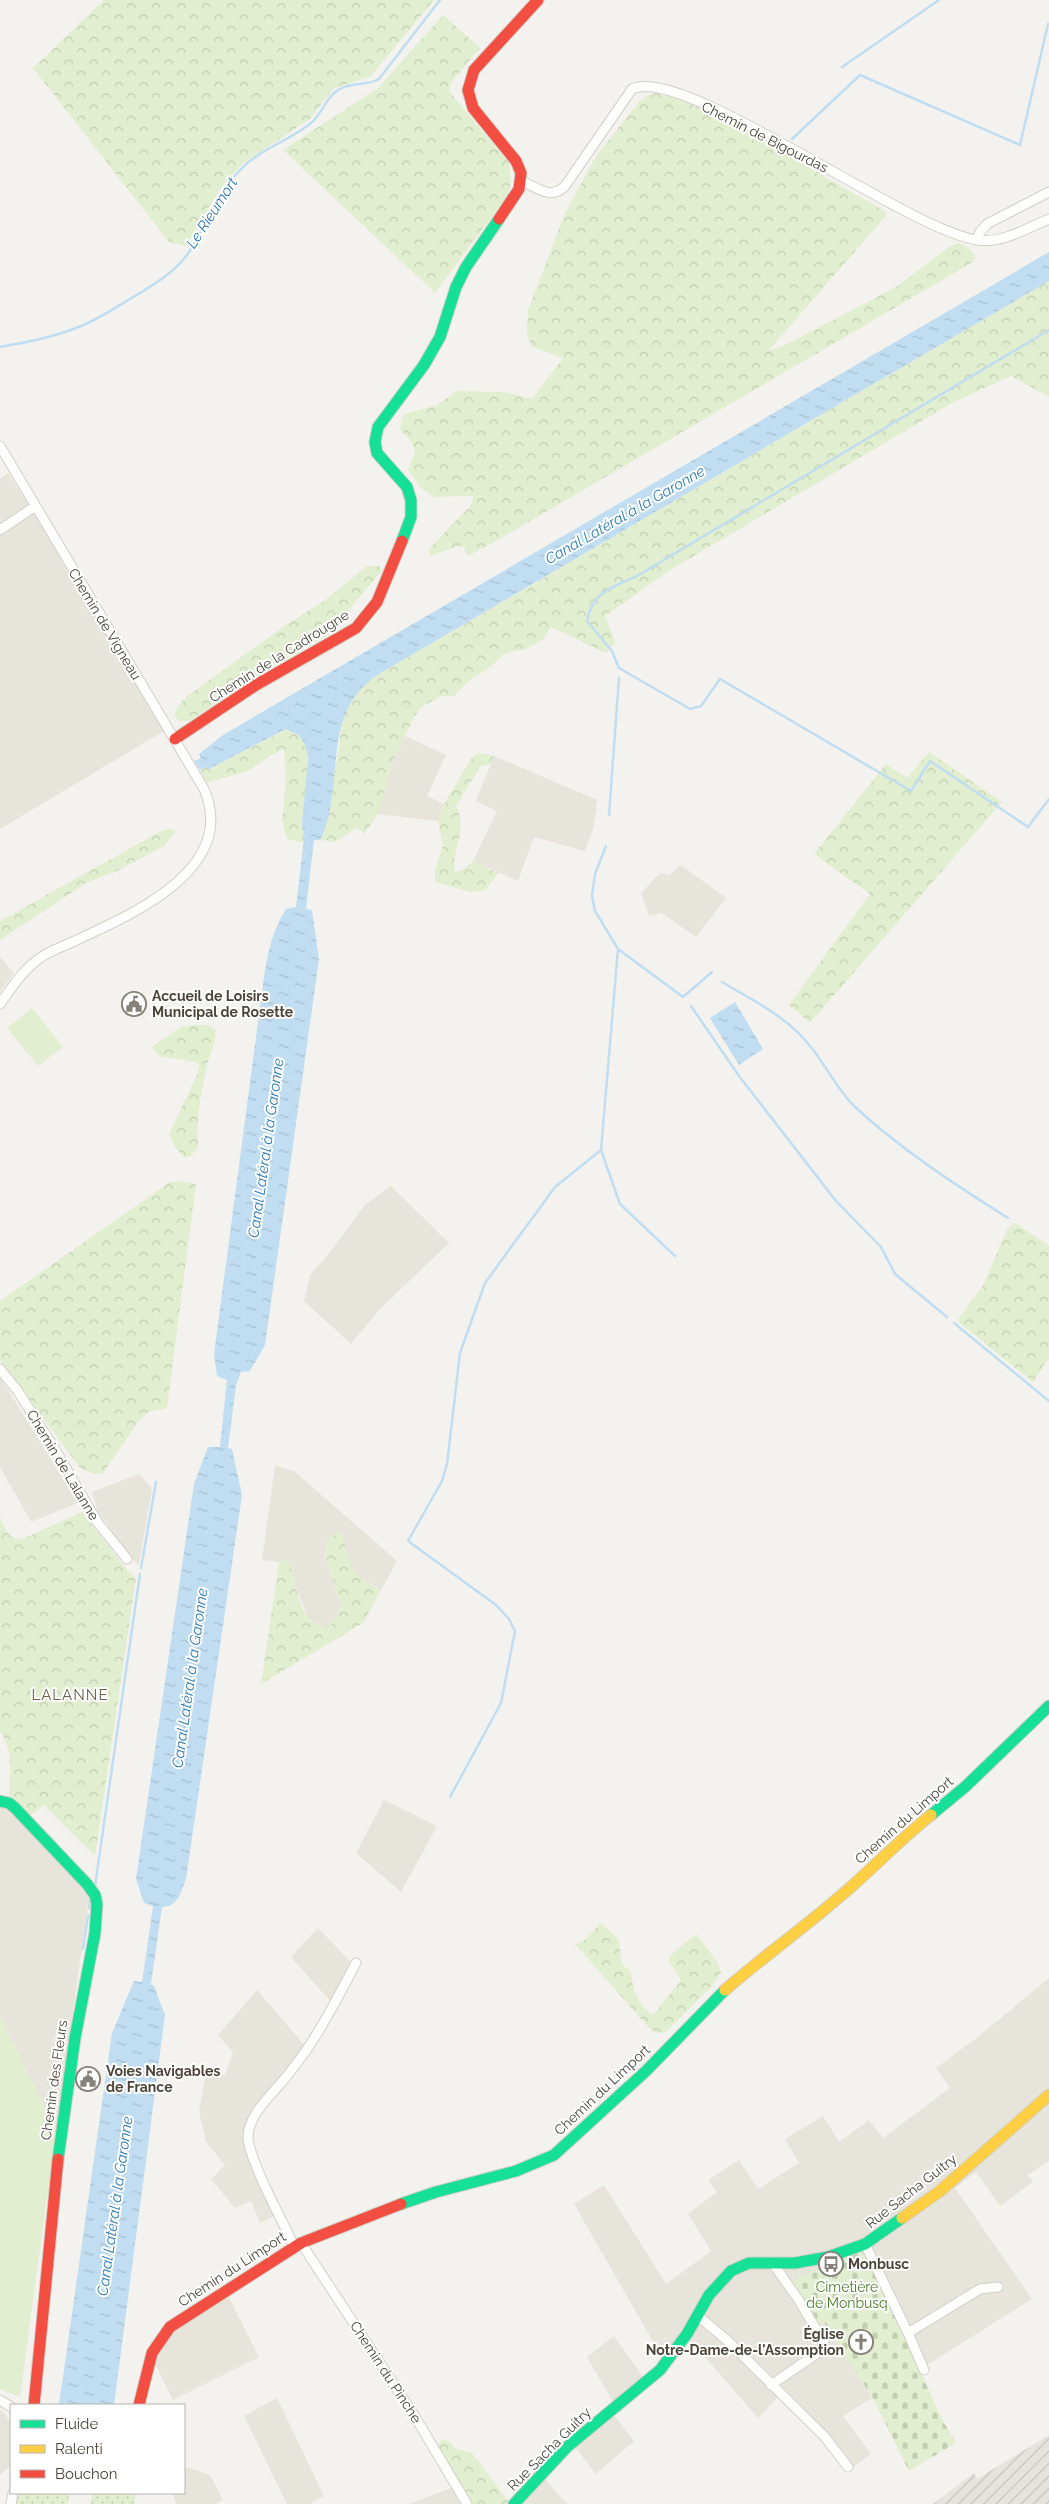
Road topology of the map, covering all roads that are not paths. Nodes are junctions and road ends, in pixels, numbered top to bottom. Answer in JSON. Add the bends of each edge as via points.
{"nodes":[{"id":1,"x":538,"y":0,"type":"edge"},
{"id":2,"x":522,"y":181,"type":"junction"},
{"id":3,"x":1049,"y":192,"type":"edge"},
{"id":4,"x":1049,"y":219,"type":"edge"},
{"id":5,"x":977,"y":240,"type":"junction"},
{"id":6,"x":0,"y":446,"type":"edge"},
{"id":7,"x":34,"y":507,"type":"junction"},
{"id":8,"x":0,"y":530,"type":"edge"},
{"id":9,"x":175,"y":739,"type":"junction"},
{"id":10,"x":0,"y":1004,"type":"edge"},
{"id":11,"x":0,"y":1369,"type":"edge"},
{"id":12,"x":127,"y":1560,"type":"dead end"},
{"id":13,"x":1049,"y":1706,"type":"edge"},
{"id":14,"x":0,"y":1801,"type":"edge"},
{"id":15,"x":356,"y":1963,"type":"dead end"},
{"id":16,"x":1049,"y":2095,"type":"edge"},
{"id":17,"x":298,"y":2244,"type":"junction"},
{"id":18,"x":865,"y":2244,"type":"junction"},
{"id":19,"x":772,"y":2262,"type":"junction"},
{"id":20,"x":998,"y":2287,"type":"dead end"},
{"id":21,"x":698,"y":2316,"type":"junction"},
{"id":22,"x":908,"y":2333,"type":"junction"},
{"id":23,"x":924,"y":2370,"type":"dead end"},
{"id":24,"x":771,"y":2385,"type":"junction"},
{"id":25,"x":34,"y":2404,"type":"edge"},
{"id":26,"x":139,"y":2404,"type":"edge"},
{"id":27,"x":848,"y":2467,"type":"dead end"},
{"id":28,"x":467,"y":2504,"type":"edge"},
{"id":29,"x":514,"y":2504,"type":"edge"}],
"edges":[{"from":1,"to":2,"type":"street","via":[[474,70],[468,90],[473,108],[516,161]]},
{"from":2,"to":5,"type":"street","name":"Chemin de Bigourdas","via":[[548,194],[559,192],[632,90],[640,86],[654,86],[728,115],[944,230]]},
{"from":2,"to":9,"type":"street","name":"Chemin de la Cadrougne","via":[[466,267],[440,337],[424,365],[378,427],[374,438],[377,457],[407,485],[414,503],[412,517],[374,607],[356,628],[256,685]]},
{"from":3,"to":5,"type":"street","via":[[987,224]]},
{"from":4,"to":5,"type":"street","name":"Chemin de Bigourdas","via":[[997,240]]},
{"from":6,"to":7,"type":"street","name":"Chemin de Vigneau"},
{"from":7,"to":8,"type":"street"},
{"from":7,"to":9,"type":"street","name":"Chemin de Vigneau"},
{"from":9,"to":10,"type":"street","name":"Chemin de Vigneau","via":[[210,802],[208,841],[175,884],[151,902],[43,956],[20,976]]},
{"from":11,"to":12,"type":"street","name":"Chemin de Lalanne","via":[[53,1446],[98,1523]]},
{"from":13,"to":17,"type":"street","name":"Chemin du Limport","via":[[965,1787],[730,1985],[646,2071],[554,2155],[516,2171],[398,2205]]},
{"from":14,"to":25,"type":"street","name":"Chemin des Fleurs","via":[[15,1808],[87,1884],[97,1904],[72,2053],[50,2218]]},
{"from":15,"to":17,"type":"street","name":"Chemin du Pinche","via":[[313,2044],[265,2100],[248,2132],[256,2163]]},
{"from":16,"to":18,"type":"street","name":"Rue Sacha Guitry","via":[[940,2191]]},
{"from":17,"to":26,"type":"street","name":"Chemin du Limport","via":[[161,2336],[147,2363]]},
{"from":17,"to":28,"type":"street","name":"Chemin du Pinche","via":[[414,2415]]},
{"from":18,"to":19,"type":"street","name":"Rue Sacha Guitry","via":[[828,2257],[795,2263]]},
{"from":18,"to":22,"type":"street"},
{"from":19,"to":21,"type":"street","name":"Rue Sacha Guitry","via":[[749,2263],[731,2271],[709,2295]]},
{"from":19,"to":24,"type":"street","via":[[824,2344],[819,2352]]},
{"from":20,"to":22,"type":"street","via":[[980,2289]]},
{"from":21,"to":24,"type":"street"},
{"from":21,"to":29,"type":"street","name":"Rue Sacha Guitry","via":[[660,2370],[567,2447]]},
{"from":22,"to":23,"type":"street"},
{"from":24,"to":27,"type":"street","via":[[824,2436]]}]}
